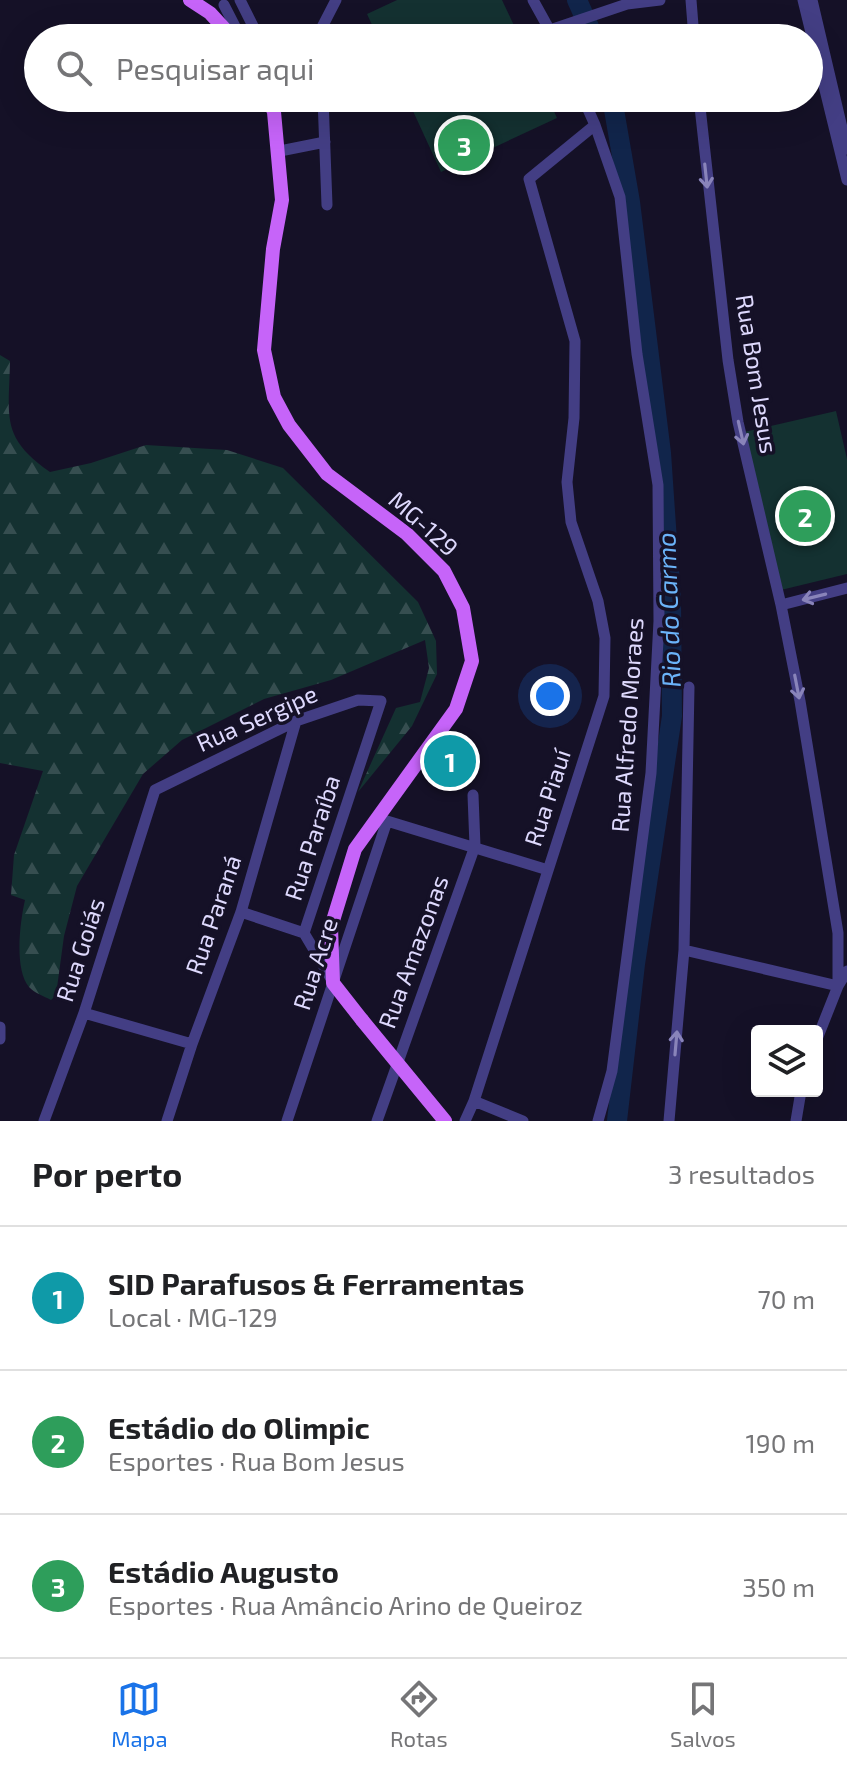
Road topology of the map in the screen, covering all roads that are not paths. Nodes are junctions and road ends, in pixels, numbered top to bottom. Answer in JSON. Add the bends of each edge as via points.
{"nodes":[{"id":1,"x":190,"y":0,"type":"edge"},
{"id":2,"x":240,"y":0,"type":"edge"},
{"id":3,"x":336,"y":0,"type":"edge"},
{"id":4,"x":533,"y":0,"type":"edge"},
{"id":5,"x":660,"y":0,"type":"edge"},
{"id":6,"x":691,"y":0,"type":"edge"},
{"id":7,"x":803,"y":0,"type":"edge"},
{"id":8,"x":812,"y":0,"type":"edge"},
{"id":9,"x":229,"y":2,"type":"edge"},
{"id":10,"x":622,"y":4,"type":"edge"},
{"id":11,"x":210,"y":13,"type":"junction"},
{"id":12,"x":220,"y":24,"type":"edge"},
{"id":13,"x":236,"y":24,"type":"edge"},
{"id":14,"x":252,"y":24,"type":"edge"},
{"id":15,"x":324,"y":24,"type":"edge"},
{"id":16,"x":546,"y":24,"type":"edge"},
{"id":17,"x":565,"y":24,"type":"edge"},
{"id":18,"x":693,"y":24,"type":"edge"},
{"id":19,"x":809,"y":24,"type":"edge"},
{"id":20,"x":818,"y":24,"type":"edge"},
{"id":21,"x":823,"y":47,"type":"edge"},
{"id":22,"x":823,"y":82,"type":"edge"},
{"id":23,"x":274,"y":112,"type":"edge"},
{"id":24,"x":324,"y":112,"type":"edge"},
{"id":25,"x":589,"y":112,"type":"edge"},
{"id":26,"x":700,"y":112,"type":"edge"},
{"id":27,"x":595,"y":125,"type":"junction"},
{"id":28,"x":325,"y":142,"type":"junction"},
{"id":29,"x":847,"y":149,"type":"edge"},
{"id":30,"x":280,"y":151,"type":"junction"},
{"id":31,"x":847,"y":180,"type":"edge"},
{"id":32,"x":327,"y":205,"type":"dead end"},
{"id":33,"x":847,"y":588,"type":"edge"},
{"id":34,"x":781,"y":605,"type":"junction"},
{"id":35,"x":689,"y":687,"type":"dead end"},
{"id":36,"x":381,"y":701,"type":"joint"},
{"id":37,"x":296,"y":721,"type":"junction"},
{"id":38,"x":155,"y":790,"type":"joint"},
{"id":39,"x":473,"y":795,"type":"dead end"},
{"id":40,"x":475,"y":846,"type":"junction"},
{"id":41,"x":548,"y":870,"type":"junction"},
{"id":42,"x":241,"y":912,"type":"junction"},
{"id":43,"x":304,"y":933,"type":"junction"},
{"id":44,"x":843,"y":934,"type":"edge"},
{"id":45,"x":684,"y":950,"type":"junction"},
{"id":46,"x":847,"y":971,"type":"edge"},
{"id":47,"x":333,"y":983,"type":"junction"},
{"id":48,"x":838,"y":986,"type":"junction"},
{"id":49,"x":84,"y":1013,"type":"junction"},
{"id":50,"x":823,"y":1025,"type":"edge"},
{"id":51,"x":0,"y":1027,"type":"edge"},
{"id":52,"x":0,"y":1039,"type":"edge"},
{"id":53,"x":192,"y":1044,"type":"junction"},
{"id":54,"x":800,"y":1097,"type":"edge"},
{"id":55,"x":474,"y":1101,"type":"junction"},
{"id":56,"x":44,"y":1121,"type":"edge"},
{"id":57,"x":167,"y":1121,"type":"edge"},
{"id":58,"x":287,"y":1121,"type":"edge"},
{"id":59,"x":377,"y":1121,"type":"edge"},
{"id":60,"x":445,"y":1121,"type":"edge"},
{"id":61,"x":465,"y":1121,"type":"edge"},
{"id":62,"x":523,"y":1121,"type":"edge"},
{"id":63,"x":598,"y":1121,"type":"edge"},
{"id":64,"x":669,"y":1121,"type":"edge"},
{"id":65,"x":796,"y":1121,"type":"edge"}],
"edges":[{"from":1,"to":11,"type":"main road"},
{"from":2,"to":14,"type":"street"},
{"from":3,"to":15,"type":"street"},
{"from":4,"to":16,"type":"street"},
{"from":5,"to":10,"type":"street"},
{"from":6,"to":18,"type":"street"},
{"from":7,"to":19,"type":"street"},
{"from":8,"to":20,"type":"street"},
{"from":9,"to":11,"type":"street"},
{"from":9,"to":13,"type":"street"},
{"from":10,"to":17,"type":"street"},
{"from":11,"to":12,"type":"main road"},
{"from":21,"to":29,"type":"street"},
{"from":22,"to":31,"type":"street"},
{"from":23,"to":30,"type":"main road","name":"MG-129","number":"MG-129"},
{"from":24,"to":28,"type":"street"},
{"from":25,"to":27,"type":"street","name":"Rua Alfredo Moraes"},
{"from":26,"to":34,"type":"street","name":"Rua Bom Jesus","one_way":true,"via":[[738,422]]},
{"from":27,"to":41,"type":"street","name":"Rua Piauí","via":[[529,179],[575,341],[567,482],[571,522],[605,638],[604,696]]},
{"from":27,"to":63,"type":"street","name":"Rua Alfredo Moraes","via":[[620,197],[658,485],[659,621],[651,773],[612,1071]]},
{"from":28,"to":30,"type":"street"},
{"from":28,"to":32,"type":"street"},
{"from":30,"to":47,"type":"main road","name":"MG-129","number":"MG-129","via":[[282,200],[264,350],[274,397],[327,474],[407,534],[444,571],[463,608],[472,661],[456,709],[355,849],[331,927]]},
{"from":33,"to":34,"type":"street","one_way":true},
{"from":34,"to":44,"type":"street","name":"Rua Bom Jesus","one_way":true},
{"from":35,"to":45,"type":"street"},
{"from":36,"to":37,"type":"street","name":"Rua Sergipe","via":[[358,700]]},
{"from":36,"to":43,"type":"street","name":"Rua Paraíba"},
{"from":37,"to":38,"type":"street","name":"Rua Sergipe"},
{"from":37,"to":42,"type":"street","name":"Rua Paraná"},
{"from":38,"to":49,"type":"street","name":"Rua Goiás"},
{"from":39,"to":40,"type":"street","name":"Rua Amazonas"},
{"from":40,"to":41,"type":"street"},
{"from":40,"to":47,"type":"street","name":"Rua Acre","via":[[387,821]]},
{"from":40,"to":59,"type":"street","name":"Rua Amazonas"},
{"from":41,"to":55,"type":"street","name":"Rua Piauí"},
{"from":42,"to":43,"type":"street"},
{"from":42,"to":53,"type":"street","name":"Rua Paraná"},
{"from":43,"to":47,"type":"street","name":"Rua Paraíba"},
{"from":44,"to":48,"type":"street","name":"Rua Bom Jesus"},
{"from":45,"to":48,"type":"street"},
{"from":64,"to":45,"type":"street","one_way":true},
{"from":46,"to":48,"type":"street"},
{"from":47,"to":58,"type":"street","name":"Rua Acre"},
{"from":47,"to":60,"type":"main road","bridge":true},
{"from":48,"to":50,"type":"street"},
{"from":49,"to":53,"type":"street"},
{"from":49,"to":56,"type":"street","name":"Rua Goiás"},
{"from":51,"to":52,"type":"street"},
{"from":53,"to":57,"type":"street","name":"Rua Paraná"},
{"from":54,"to":65,"type":"street"},
{"from":55,"to":61,"type":"street","name":"Rua Piauí"},
{"from":55,"to":62,"type":"street"}]}
